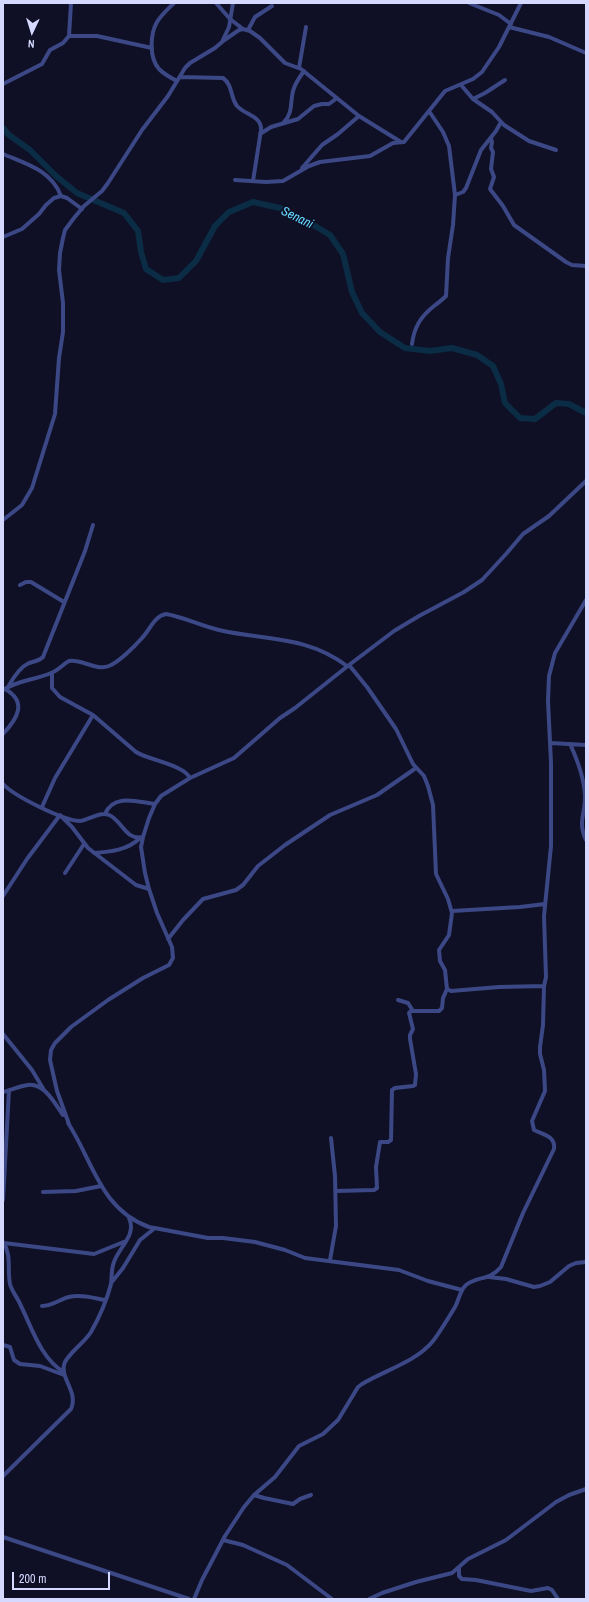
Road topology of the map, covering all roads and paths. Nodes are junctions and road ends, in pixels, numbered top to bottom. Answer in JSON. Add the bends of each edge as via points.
{"nodes":[{"id":1,"x":71,"y":3,"type":"edge"},
{"id":2,"x":174,"y":3,"type":"edge"},
{"id":3,"x":216,"y":3,"type":"edge"},
{"id":4,"x":233,"y":3,"type":"edge"},
{"id":5,"x":471,"y":3,"type":"edge"},
{"id":6,"x":521,"y":3,"type":"edge"},
{"id":7,"x":272,"y":6,"type":"dead end"},
{"id":8,"x":230,"y":20,"type":"junction"},
{"id":9,"x":510,"y":26,"type":"junction"},
{"id":10,"x":306,"y":27,"type":"dead end"},
{"id":11,"x":243,"y":29,"type":"junction"},
{"id":12,"x":248,"y":30,"type":"junction"},
{"id":13,"x":69,"y":36,"type":"junction"},
{"id":14,"x":222,"y":42,"type":"junction"},
{"id":15,"x":152,"y":48,"type":"junction"},
{"id":16,"x":586,"y":53,"type":"edge"},
{"id":17,"x":299,"y":68,"type":"junction"},
{"id":18,"x":304,"y":71,"type":"junction"},
{"id":19,"x":179,"y":79,"type":"junction"},
{"id":20,"x":505,"y":80,"type":"dead end"},
{"id":21,"x":3,"y":84,"type":"edge"},
{"id":22,"x":460,"y":85,"type":"junction"},
{"id":23,"x":337,"y":98,"type":"junction"},
{"id":24,"x":473,"y":98,"type":"junction"},
{"id":25,"x":429,"y":111,"type":"junction"},
{"id":26,"x":359,"y":116,"type":"junction"},
{"id":27,"x":501,"y":122,"type":"junction"},
{"id":28,"x":282,"y":123,"type":"junction"},
{"id":29,"x":260,"y":134,"type":"junction"},
{"id":30,"x":491,"y":138,"type":"junction"},
{"id":31,"x":401,"y":143,"type":"junction"},
{"id":32,"x":556,"y":150,"type":"dead end"},
{"id":33,"x":3,"y":154,"type":"edge"},
{"id":34,"x":299,"y":171,"type":"junction"},
{"id":35,"x":235,"y":180,"type":"dead end"},
{"id":36,"x":253,"y":181,"type":"junction"},
{"id":37,"x":455,"y":195,"type":"junction"},
{"id":38,"x":62,"y":196,"type":"junction"},
{"id":39,"x":82,"y":209,"type":"junction"},
{"id":40,"x":3,"y":237,"type":"edge"},
{"id":41,"x":586,"y":266,"type":"edge"},
{"id":42,"x":412,"y":344,"type":"dead end"},
{"id":43,"x":586,"y":481,"type":"edge"},
{"id":44,"x":3,"y":520,"type":"edge"},
{"id":45,"x":93,"y":525,"type":"dead end"},
{"id":46,"x":20,"y":585,"type":"dead end"},
{"id":47,"x":586,"y":600,"type":"edge"},
{"id":48,"x":64,"y":602,"type":"junction"},
{"id":49,"x":348,"y":665,"type":"junction"},
{"id":50,"x":52,"y":673,"type":"junction"},
{"id":51,"x":5,"y":689,"type":"edge"},
{"id":52,"x":93,"y":715,"type":"junction"},
{"id":53,"x":3,"y":734,"type":"edge"},
{"id":54,"x":550,"y":744,"type":"junction"},
{"id":55,"x":570,"y":744,"type":"junction"},
{"id":56,"x":586,"y":745,"type":"edge"},
{"id":57,"x":416,"y":768,"type":"junction"},
{"id":58,"x":190,"y":778,"type":"junction"},
{"id":59,"x":3,"y":784,"type":"edge"},
{"id":60,"x":586,"y":787,"type":"edge"},
{"id":61,"x":585,"y":794,"type":"edge"},
{"id":62,"x":155,"y":804,"type":"junction"},
{"id":63,"x":42,"y":807,"type":"junction"},
{"id":64,"x":105,"y":814,"type":"junction"},
{"id":65,"x":60,"y":815,"type":"junction"},
{"id":66,"x":141,"y":837,"type":"junction"},
{"id":67,"x":586,"y":840,"type":"edge"},
{"id":68,"x":84,"y":844,"type":"junction"},
{"id":69,"x":94,"y":853,"type":"junction"},
{"id":70,"x":65,"y":873,"type":"dead end"},
{"id":71,"x":149,"y":889,"type":"junction"},
{"id":72,"x":3,"y":896,"type":"edge"},
{"id":73,"x":545,"y":904,"type":"junction"},
{"id":74,"x":452,"y":911,"type":"junction"},
{"id":75,"x":168,"y":939,"type":"junction"},
{"id":76,"x":544,"y":986,"type":"junction"},
{"id":77,"x":447,"y":989,"type":"junction"},
{"id":78,"x":398,"y":1000,"type":"dead end"},
{"id":79,"x":413,"y":1011,"type":"junction"},
{"id":80,"x":3,"y":1034,"type":"edge"},
{"id":81,"x":8,"y":1090,"type":"junction"},
{"id":82,"x":44,"y":1091,"type":"junction"},
{"id":83,"x":3,"y":1092,"type":"edge"},
{"id":84,"x":69,"y":1124,"type":"junction"},
{"id":85,"x":331,"y":1138,"type":"dead end"},
{"id":86,"x":101,"y":1186,"type":"junction"},
{"id":87,"x":336,"y":1191,"type":"junction"},
{"id":88,"x":43,"y":1192,"type":"dead end"},
{"id":89,"x":3,"y":1200,"type":"edge"},
{"id":90,"x":129,"y":1218,"type":"junction"},
{"id":91,"x":156,"y":1228,"type":"junction"},
{"id":92,"x":126,"y":1241,"type":"junction"},
{"id":93,"x":3,"y":1242,"type":"edge"},
{"id":94,"x":330,"y":1260,"type":"junction"},
{"id":95,"x":586,"y":1262,"type":"edge"},
{"id":96,"x":488,"y":1278,"type":"junction"},
{"id":97,"x":111,"y":1283,"type":"junction"},
{"id":98,"x":462,"y":1290,"type":"junction"},
{"id":99,"x":105,"y":1300,"type":"junction"},
{"id":100,"x":42,"y":1306,"type":"dead end"},
{"id":101,"x":3,"y":1345,"type":"edge"},
{"id":102,"x":64,"y":1373,"type":"junction"},
{"id":103,"x":3,"y":1476,"type":"edge"},
{"id":104,"x":586,"y":1489,"type":"edge"},
{"id":105,"x":254,"y":1495,"type":"junction"},
{"id":106,"x":311,"y":1495,"type":"dead end"},
{"id":107,"x":3,"y":1537,"type":"edge"},
{"id":108,"x":223,"y":1540,"type":"junction"},
{"id":109,"x":459,"y":1567,"type":"junction"},
{"id":110,"x":189,"y":1599,"type":"edge"},
{"id":111,"x":194,"y":1599,"type":"edge"},
{"id":112,"x":332,"y":1599,"type":"edge"},
{"id":113,"x":368,"y":1599,"type":"edge"},
{"id":114,"x":558,"y":1599,"type":"edge"}],
"edges":[{"from":1,"to":13,"type":"street"},
{"from":2,"to":15,"type":"street","via":[[156,23]]},
{"from":3,"to":8,"type":"street"},
{"from":4,"to":8,"type":"street"},
{"from":5,"to":9,"type":"street","via":[[498,15]]},
{"from":6,"to":9,"type":"street"},
{"from":7,"to":12,"type":"street","via":[[255,17]]},
{"from":8,"to":11,"type":"street"},
{"from":8,"to":14,"type":"street"},
{"from":9,"to":16,"type":"street","via":[[549,37]]},
{"from":9,"to":22,"type":"street","via":[[482,72],[473,80]]},
{"from":10,"to":17,"type":"street"},
{"from":11,"to":12,"type":"street"},
{"from":11,"to":14,"type":"street","via":[[234,32]]},
{"from":12,"to":17,"type":"street","via":[[260,38],[285,63]]},
{"from":13,"to":15,"type":"street","via":[[97,36]]},
{"from":13,"to":21,"type":"street","via":[[63,43],[50,50],[42,64]]},
{"from":14,"to":19,"type":"street","via":[[190,63]]},
{"from":15,"to":19,"type":"street","via":[[153,58],[159,69]]},
{"from":17,"to":18,"type":"street"},
{"from":18,"to":23,"type":"street"},
{"from":18,"to":28,"type":"street","via":[[296,82],[291,113]]},
{"from":19,"to":29,"type":"street","via":[[223,78],[229,84],[238,108],[261,124]]},
{"from":19,"to":39,"type":"street","via":[[149,119],[108,183]]},
{"from":20,"to":24,"type":"street"},
{"from":22,"to":24,"type":"street"},
{"from":22,"to":25,"type":"street","via":[[445,91]]},
{"from":23,"to":26,"type":"street"},
{"from":23,"to":28,"type":"street","via":[[329,104],[314,106],[298,119]]},
{"from":24,"to":27,"type":"street"},
{"from":25,"to":31,"type":"street"},
{"from":25,"to":37,"type":"street","via":[[449,146]]},
{"from":26,"to":31,"type":"street"},
{"from":26,"to":34,"type":"street","via":[[322,145]]},
{"from":27,"to":30,"type":"street"},
{"from":27,"to":32,"type":"street","via":[[529,141]]},
{"from":28,"to":29,"type":"street"},
{"from":29,"to":36,"type":"street"},
{"from":30,"to":37,"type":"street","via":[[481,150],[466,188]]},
{"from":30,"to":41,"type":"street","via":[[491,169],[494,177],[490,189],[514,225],[566,262]]},
{"from":31,"to":34,"type":"street","via":[[393,143],[370,156],[320,162]]},
{"from":33,"to":38,"type":"street","via":[[33,166],[47,175]]},
{"from":34,"to":36,"type":"street","via":[[283,181]]},
{"from":35,"to":36,"type":"street"},
{"from":37,"to":42,"type":"street","via":[[446,296],[417,323]]},
{"from":38,"to":39,"type":"street","via":[[71,199]]},
{"from":38,"to":40,"type":"street","via":[[50,201],[22,229]]},
{"from":39,"to":44,"type":"street","via":[[66,230],[60,253],[63,325],[55,414],[32,488],[22,505]]},
{"from":43,"to":49,"type":"street","via":[[549,516],[523,534],[482,580],[394,631]]},
{"from":45,"to":48,"type":"street"},
{"from":46,"to":48,"type":"street","via":[[26,582],[36,584]]},
{"from":47,"to":54,"type":"street","via":[[554,653],[551,665],[548,701]]},
{"from":48,"to":51,"type":"street","via":[[43,657],[19,670]]},
{"from":49,"to":50,"type":"street","via":[[322,650],[294,641],[218,630],[166,614],[157,619],[143,637],[109,666],[97,667],[72,660]]},
{"from":49,"to":57,"type":"street","via":[[367,687],[392,724]]},
{"from":49,"to":58,"type":"street","via":[[234,758]]},
{"from":50,"to":51,"type":"street","via":[[20,681]]},
{"from":50,"to":52,"type":"street","via":[[54,692]]},
{"from":51,"to":53,"type":"street","via":[[15,698],[18,706],[15,720]]},
{"from":52,"to":58,"type":"street","via":[[136,752],[185,771]]},
{"from":52,"to":63,"type":"street","via":[[59,772]]},
{"from":54,"to":55,"type":"street"},
{"from":54,"to":73,"type":"street","via":[[551,846]]},
{"from":55,"to":56,"type":"street"},
{"from":55,"to":61,"type":"street"},
{"from":57,"to":74,"type":"street","via":[[424,776],[431,794],[436,874]]},
{"from":57,"to":75,"type":"street","via":[[377,795],[330,815],[285,845],[258,866],[236,890],[203,900]]},
{"from":58,"to":62,"type":"street","via":[[166,793]]},
{"from":59,"to":63,"type":"street","via":[[18,796]]},
{"from":60,"to":61,"type":"street"},
{"from":61,"to":67,"type":"street","via":[[581,828]]},
{"from":62,"to":64,"type":"street","via":[[121,800],[113,804]]},
{"from":62,"to":66,"type":"street"},
{"from":63,"to":65,"type":"street"},
{"from":64,"to":65,"type":"street","via":[[78,821]]},
{"from":64,"to":66,"type":"street","via":[[115,819],[129,835]]},
{"from":65,"to":68,"type":"street"},
{"from":65,"to":72,"type":"street"},
{"from":66,"to":69,"type":"street","via":[[119,850]]},
{"from":66,"to":71,"type":"street","via":[[142,858]]},
{"from":68,"to":69,"type":"street"},
{"from":68,"to":70,"type":"street"},
{"from":69,"to":71,"type":"street","via":[[136,885]]},
{"from":71,"to":75,"type":"street"},
{"from":73,"to":74,"type":"street"},
{"from":73,"to":76,"type":"street"},
{"from":74,"to":77,"type":"street","via":[[449,934],[439,950]]},
{"from":75,"to":84,"type":"street","via":[[173,952],[169,965],[108,1000],[54,1043],[50,1060],[57,1091]]},
{"from":76,"to":77,"type":"street","via":[[451,991]]},
{"from":76,"to":96,"type":"street","via":[[544,1025],[540,1054],[545,1091],[532,1121],[532,1127],[553,1140],[555,1144],[501,1267]]},
{"from":77,"to":79,"type":"street","via":[[442,1008],[439,1010]]},
{"from":78,"to":79,"type":"street","via":[[408,1003]]},
{"from":79,"to":87,"type":"street","via":[[409,1013],[413,1029],[410,1036],[416,1082],[413,1086],[392,1090],[391,1140],[380,1142],[376,1167],[377,1188]]},
{"from":80,"to":82,"type":"street","via":[[32,1070]]},
{"from":81,"to":82,"type":"street","via":[[32,1085]]},
{"from":81,"to":83,"type":"street"},
{"from":81,"to":89,"type":"street"},
{"from":82,"to":84,"type":"street"},
{"from":84,"to":86,"type":"street"},
{"from":85,"to":87,"type":"street"},
{"from":86,"to":88,"type":"street","via":[[76,1191]]},
{"from":86,"to":90,"type":"street","via":[[111,1201]]},
{"from":87,"to":94,"type":"street","via":[[336,1226]]},
{"from":90,"to":91,"type":"street"},
{"from":90,"to":92,"type":"street","via":[[131,1227]]},
{"from":91,"to":94,"type":"street","via":[[208,1238],[255,1242],[305,1258]]},
{"from":91,"to":97,"type":"street","via":[[140,1240]]},
{"from":92,"to":93,"type":"street","via":[[94,1254]]},
{"from":92,"to":97,"type":"street","via":[[114,1262]]},
{"from":93,"to":102,"type":"street","via":[[9,1254],[12,1290],[45,1354]]},
{"from":94,"to":98,"type":"street","via":[[399,1270]]},
{"from":95,"to":96,"type":"street","via":[[569,1266],[550,1282],[534,1287],[506,1279]]},
{"from":96,"to":98,"type":"street","via":[[472,1282]]},
{"from":97,"to":99,"type":"street"},
{"from":98,"to":105,"type":"street","via":[[455,1306],[426,1349],[358,1387],[338,1420],[323,1434],[299,1446],[275,1478]]},
{"from":99,"to":100,"type":"street","via":[[83,1296],[69,1297],[52,1305]]},
{"from":99,"to":102,"type":"street","via":[[90,1334],[66,1361]]},
{"from":101,"to":102,"type":"street","via":[[10,1347],[14,1360],[20,1364],[40,1366]]},
{"from":102,"to":103,"type":"street","via":[[74,1403],[71,1409]]},
{"from":104,"to":109,"type":"street","via":[[556,1502],[506,1540],[476,1554]]},
{"from":105,"to":106,"type":"street","via":[[293,1504]]},
{"from":105,"to":108,"type":"street","via":[[237,1516]]},
{"from":107,"to":110,"type":"street"},
{"from":108,"to":111,"type":"street"},
{"from":108,"to":112,"type":"street","via":[[243,1545],[287,1565]]},
{"from":109,"to":113,"type":"street","via":[[449,1574],[416,1582]]},
{"from":109,"to":114,"type":"street","via":[[459,1576],[462,1579],[531,1591],[548,1588]]}]}
